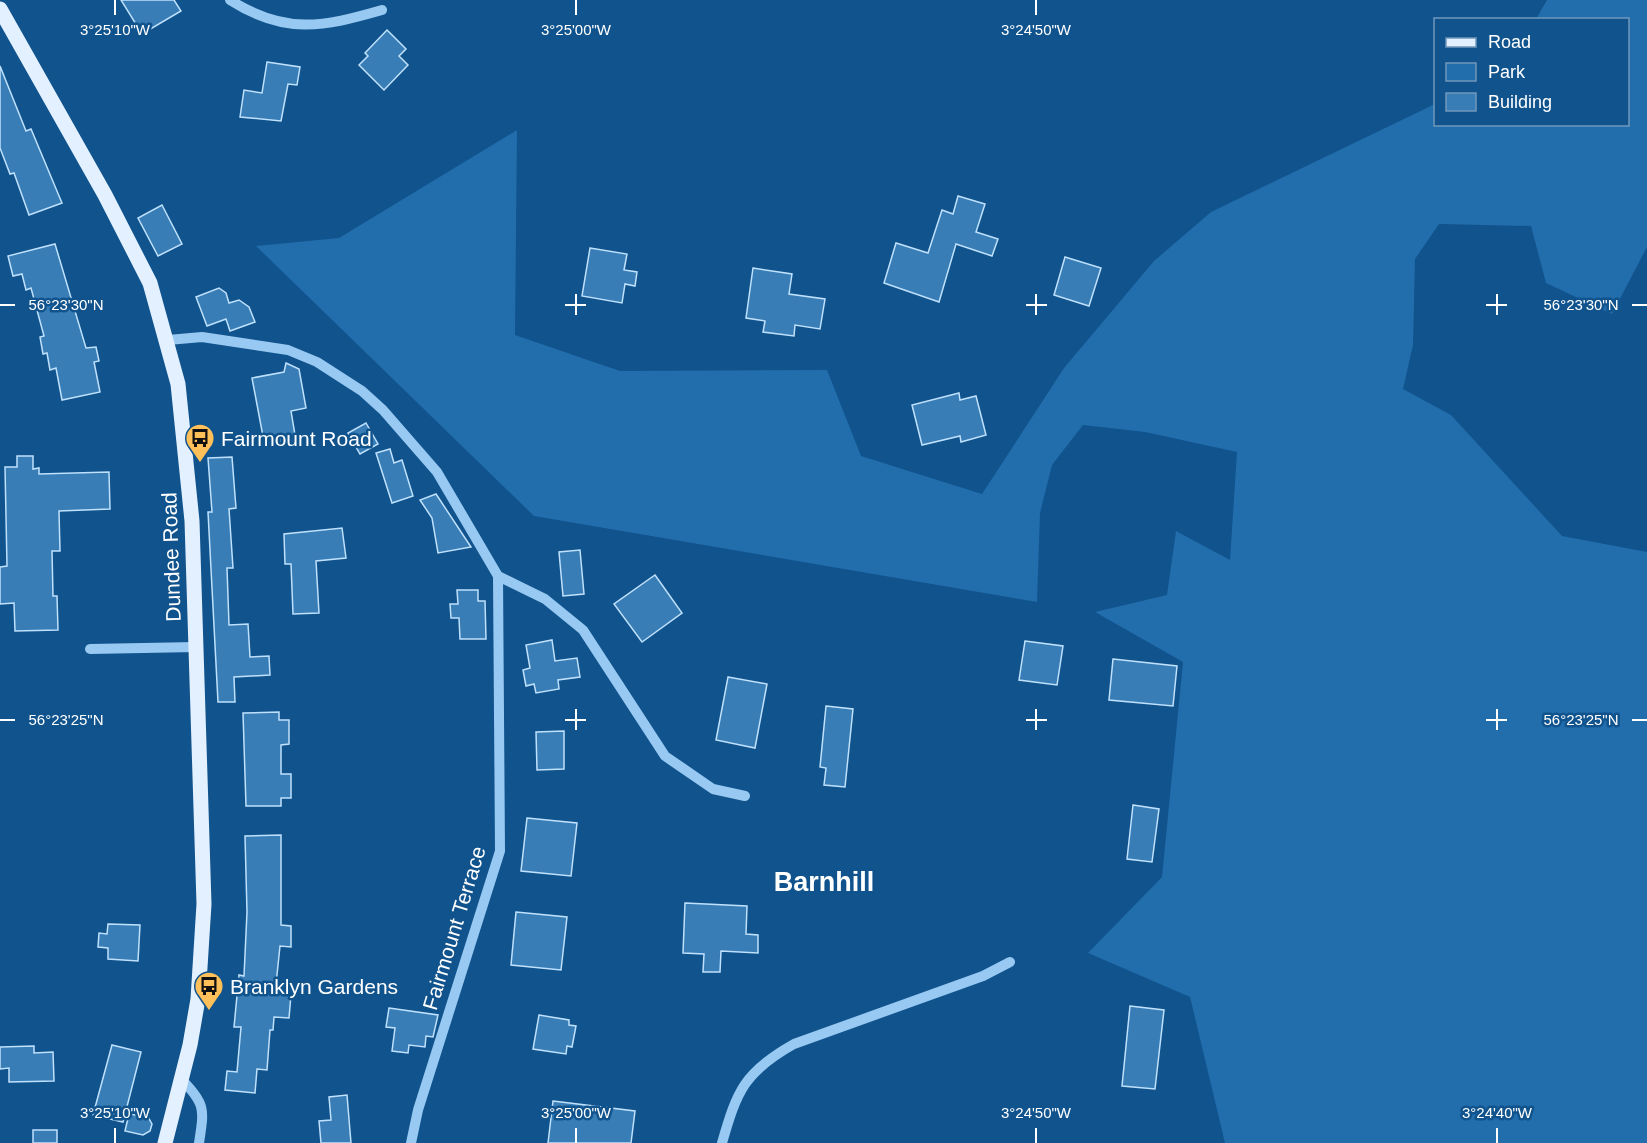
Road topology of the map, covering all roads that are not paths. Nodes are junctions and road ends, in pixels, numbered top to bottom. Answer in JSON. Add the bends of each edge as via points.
{"nodes":[{"id":1,"x":230,"y":0,"type":"edge"},
{"id":2,"x":0,"y":9,"type":"edge"},
{"id":3,"x":382,"y":10,"type":"dead end"},
{"id":4,"x":168,"y":340,"type":"junction"},
{"id":5,"x":498,"y":576,"type":"junction"},
{"id":6,"x":196,"y":647,"type":"junction"},
{"id":7,"x":90,"y":649,"type":"dead end"},
{"id":8,"x":745,"y":796,"type":"dead end"},
{"id":9,"x":1010,"y":962,"type":"dead end"},
{"id":10,"x":182,"y":1080,"type":"junction"},
{"id":11,"x":165,"y":1143,"type":"edge"},
{"id":12,"x":199,"y":1143,"type":"edge"},
{"id":13,"x":411,"y":1143,"type":"edge"},
{"id":14,"x":722,"y":1143,"type":"edge"}],
"edges":[{"from":1,"to":3,"type":"street","via":[[286,24],[332,24]]},
{"from":2,"to":4,"type":"main road","name":"Dundee Road","via":[[145,273]]},
{"from":4,"to":5,"type":"street","via":[[202,337],[288,350],[356,386],[383,410],[437,472]]},
{"from":4,"to":6,"type":"main road","name":"Dundee Road","via":[[186,446]]},
{"from":5,"to":8,"type":"street","via":[[545,599],[583,630],[665,756],[713,789]]},
{"from":5,"to":13,"type":"street","name":"Fairmount Terrace","via":[[500,851]]},
{"from":6,"to":7,"type":"street"},
{"from":6,"to":10,"type":"main road","name":"Dundee Road","via":[[204,904],[198,999]]},
{"from":9,"to":14,"type":"street","via":[[983,976],[779,1052],[756,1071],[735,1098]]},
{"from":10,"to":11,"type":"main road","name":"Dundee Road"},
{"from":10,"to":12,"type":"street","via":[[198,1096],[204,1110]]}]}
